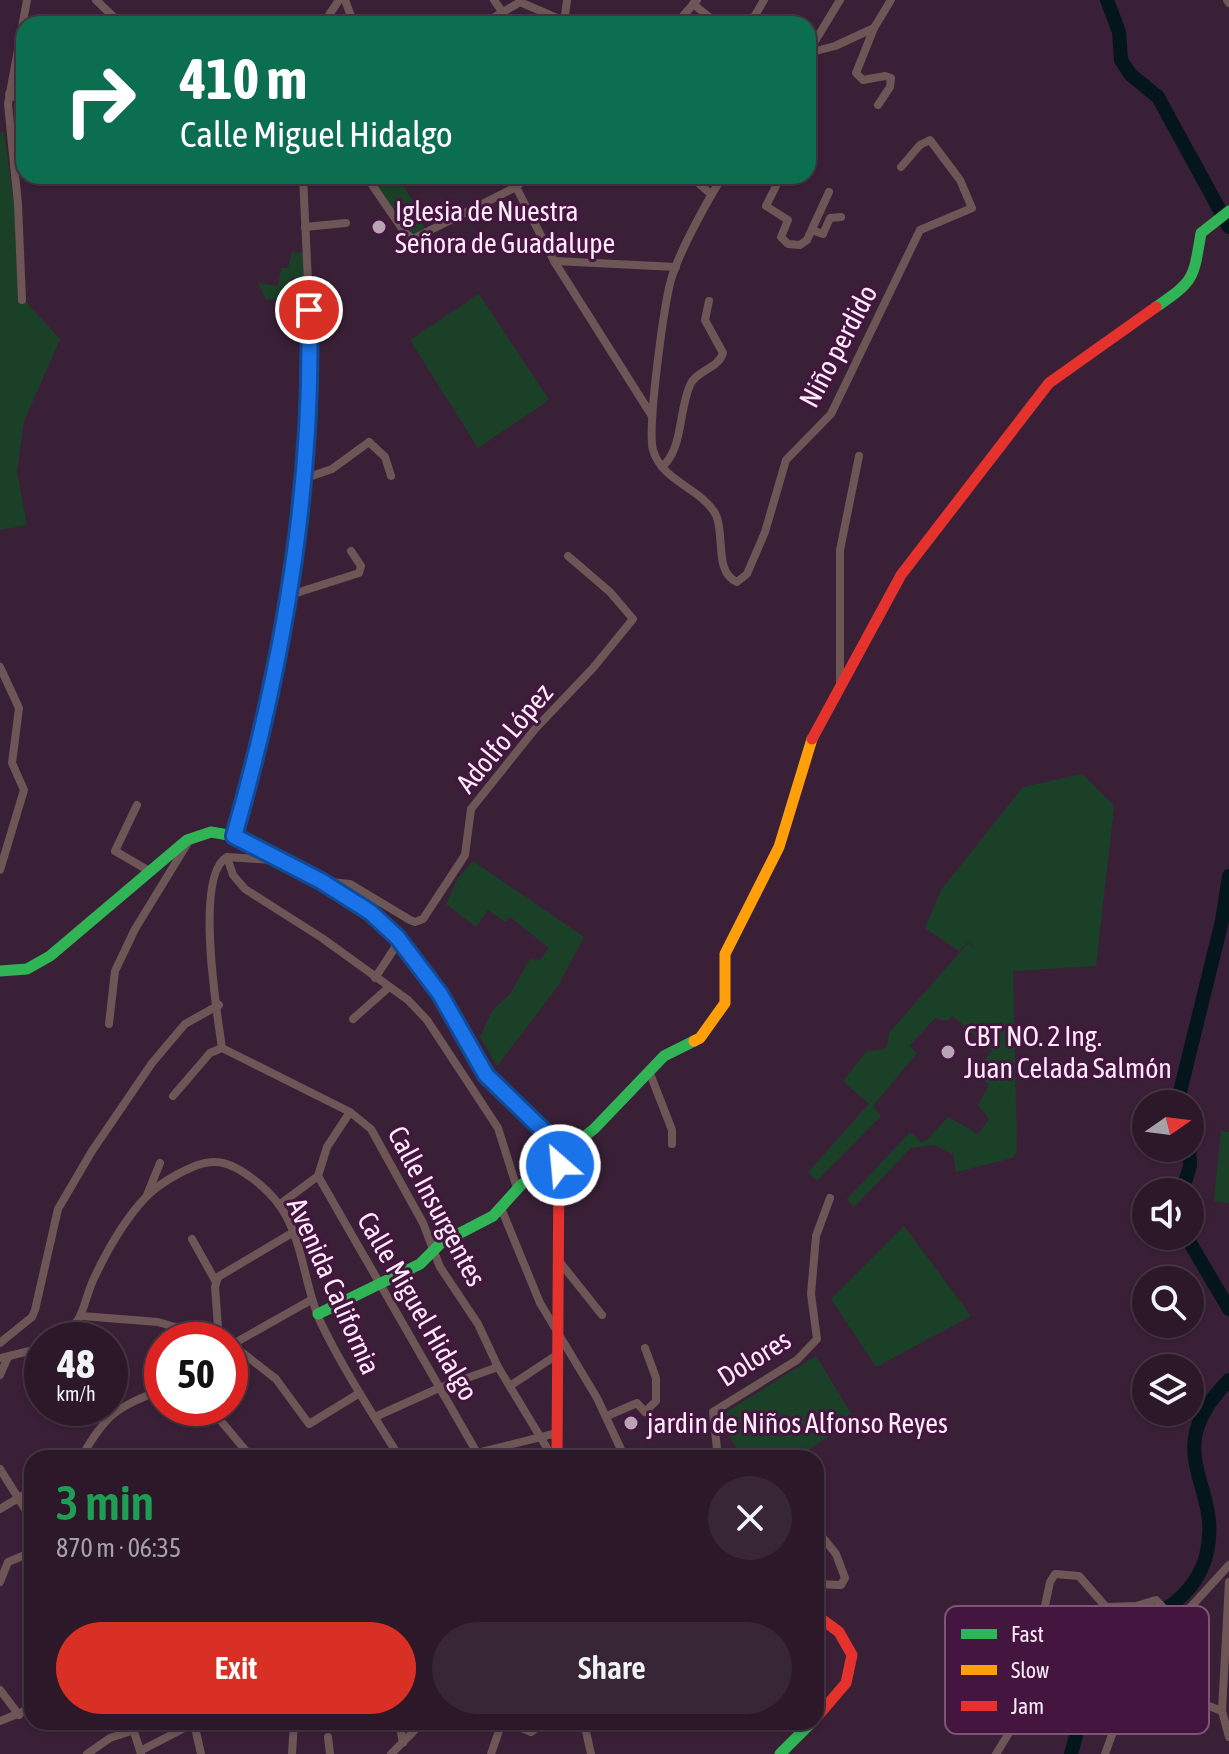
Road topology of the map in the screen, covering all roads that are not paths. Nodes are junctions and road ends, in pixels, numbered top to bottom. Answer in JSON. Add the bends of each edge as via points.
{"nodes":[{"id":1,"x":96,"y":0,"type":"edge"},
{"id":2,"x":342,"y":0,"type":"edge"},
{"id":3,"x":494,"y":0,"type":"edge"},
{"id":4,"x":840,"y":0,"type":"edge"},
{"id":5,"x":891,"y":0,"type":"edge"},
{"id":6,"x":695,"y":2,"type":"edge"},
{"id":7,"x":503,"y":13,"type":"junction"},
{"id":8,"x":113,"y":16,"type":"edge"},
{"id":9,"x":329,"y":16,"type":"edge"},
{"id":10,"x":498,"y":16,"type":"edge"},
{"id":11,"x":552,"y":16,"type":"edge"},
{"id":12,"x":710,"y":16,"type":"edge"},
{"id":13,"x":874,"y":28,"type":"junction"},
{"id":14,"x":816,"y":39,"type":"edge"},
{"id":15,"x":816,"y":50,"type":"edge"},
{"id":16,"x":16,"y":57,"type":"edge"},
{"id":17,"x":9,"y":94,"type":"junction"},
{"id":18,"x":16,"y":98,"type":"edge"},
{"id":19,"x":4,"y":104,"type":"edge"},
{"id":20,"x":878,"y":105,"type":"dead end"},
{"id":21,"x":901,"y":167,"type":"dead end"},
{"id":22,"x":303,"y":184,"type":"edge"},
{"id":23,"x":371,"y":184,"type":"edge"},
{"id":24,"x":519,"y":184,"type":"edge"},
{"id":25,"x":699,"y":184,"type":"edge"},
{"id":26,"x":718,"y":184,"type":"edge"},
{"id":27,"x":777,"y":184,"type":"edge"},
{"id":28,"x":516,"y":187,"type":"junction"},
{"id":29,"x":829,"y":192,"type":"dead end"},
{"id":30,"x":711,"y":194,"type":"junction"},
{"id":31,"x":1225,"y":214,"type":"edge"},
{"id":32,"x":841,"y":217,"type":"dead end"},
{"id":33,"x":346,"y":223,"type":"dead end"},
{"id":34,"x":305,"y":227,"type":"junction"},
{"id":35,"x":812,"y":230,"type":"junction"},
{"id":36,"x":554,"y":261,"type":"junction"},
{"id":37,"x":676,"y":267,"type":"junction"},
{"id":38,"x":22,"y":300,"type":"dead end"},
{"id":39,"x":709,"y":301,"type":"dead end"},
{"id":40,"x":653,"y":418,"type":"junction"},
{"id":41,"x":859,"y":456,"type":"dead end"},
{"id":42,"x":662,"y":467,"type":"junction"},
{"id":43,"x":391,"y":476,"type":"dead end"},
{"id":44,"x":303,"y":479,"type":"junction"},
{"id":45,"x":351,"y":551,"type":"dead end"},
{"id":46,"x":568,"y":556,"type":"dead end"},
{"id":47,"x":290,"y":595,"type":"junction"},
{"id":48,"x":0,"y":667,"type":"edge"},
{"id":49,"x":840,"y":692,"type":"junction"},
{"id":50,"x":137,"y":805,"type":"dead end"},
{"id":51,"x":234,"y":836,"type":"junction"},
{"id":52,"x":191,"y":837,"type":"junction"},
{"id":53,"x":227,"y":857,"type":"junction"},
{"id":54,"x":276,"y":860,"type":"junction"},
{"id":55,"x":0,"y":870,"type":"edge"},
{"id":56,"x":151,"y":872,"type":"junction"},
{"id":57,"x":321,"y":881,"type":"junction"},
{"id":58,"x":400,"y":940,"type":"junction"},
{"id":59,"x":0,"y":971,"type":"edge"},
{"id":60,"x":375,"y":978,"type":"junction"},
{"id":61,"x":388,"y":988,"type":"junction"},
{"id":62,"x":219,"y":1005,"type":"junction"},
{"id":63,"x":353,"y":1019,"type":"dead end"},
{"id":64,"x":109,"y":1024,"type":"dead end"},
{"id":65,"x":222,"y":1048,"type":"junction"},
{"id":66,"x":649,"y":1071,"type":"junction"},
{"id":67,"x":173,"y":1096,"type":"dead end"},
{"id":68,"x":350,"y":1112,"type":"junction"},
{"id":69,"x":672,"y":1144,"type":"dead end"},
{"id":70,"x":559,"y":1156,"type":"junction"},
{"id":71,"x":160,"y":1163,"type":"dead end"},
{"id":72,"x":318,"y":1176,"type":"junction"},
{"id":73,"x":517,"y":1188,"type":"junction"},
{"id":74,"x":147,"y":1196,"type":"junction"},
{"id":75,"x":830,"y":1198,"type":"dead end"},
{"id":76,"x":279,"y":1205,"type":"junction"},
{"id":77,"x":501,"y":1208,"type":"junction"},
{"id":78,"x":292,"y":1233,"type":"junction"},
{"id":79,"x":192,"y":1239,"type":"dead end"},
{"id":80,"x":433,"y":1251,"type":"junction"},
{"id":81,"x":559,"y":1261,"type":"junction"},
{"id":82,"x":216,"y":1282,"type":"junction"},
{"id":83,"x":378,"y":1285,"type":"junction"},
{"id":84,"x":311,"y":1300,"type":"junction"},
{"id":85,"x":318,"y":1314,"type":"junction"},
{"id":86,"x":602,"y":1315,"type":"dead end"},
{"id":87,"x":82,"y":1316,"type":"junction"},
{"id":88,"x":76,"y":1322,"type":"edge"},
{"id":89,"x":158,"y":1322,"type":"edge"},
{"id":90,"x":218,"y":1322,"type":"edge"},
{"id":91,"x":248,"y":1335,"type":"edge"},
{"id":92,"x":558,"y":1337,"type":"junction"},
{"id":93,"x":0,"y":1343,"type":"edge"},
{"id":94,"x":645,"y":1348,"type":"dead end"},
{"id":95,"x":24,"y":1352,"type":"edge"},
{"id":96,"x":558,"y":1354,"type":"junction"},
{"id":97,"x":4,"y":1357,"type":"edge"},
{"id":98,"x":248,"y":1357,"type":"edge"},
{"id":99,"x":498,"y":1367,"type":"junction"},
{"id":100,"x":0,"y":1375,"type":"edge"},
{"id":101,"x":510,"y":1386,"type":"junction"},
{"id":102,"x":439,"y":1388,"type":"junction"},
{"id":103,"x":358,"y":1394,"type":"junction"},
{"id":104,"x":144,"y":1398,"type":"edge"},
{"id":105,"x":607,"y":1416,"type":"junction"},
{"id":106,"x":375,"y":1417,"type":"junction"},
{"id":107,"x":225,"y":1426,"type":"edge"},
{"id":108,"x":557,"y":1433,"type":"junction"},
{"id":109,"x":540,"y":1435,"type":"junction"},
{"id":110,"x":85,"y":1450,"type":"edge"},
{"id":111,"x":245,"y":1450,"type":"edge"},
{"id":112,"x":395,"y":1450,"type":"edge"},
{"id":113,"x":475,"y":1450,"type":"edge"},
{"id":114,"x":494,"y":1450,"type":"edge"},
{"id":115,"x":550,"y":1450,"type":"edge"},
{"id":116,"x":556,"y":1450,"type":"edge"},
{"id":117,"x":622,"y":1450,"type":"edge"},
{"id":118,"x":716,"y":1450,"type":"edge"},
{"id":119,"x":0,"y":1469,"type":"edge"},
{"id":120,"x":24,"y":1494,"type":"edge"},
{"id":121,"x":16,"y":1498,"type":"junction"},
{"id":122,"x":0,"y":1509,"type":"edge"},
{"id":123,"x":24,"y":1509,"type":"edge"},
{"id":124,"x":824,"y":1539,"type":"edge"},
{"id":125,"x":24,"y":1555,"type":"edge"},
{"id":126,"x":1229,"y":1565,"type":"edge"},
{"id":127,"x":0,"y":1582,"type":"edge"},
{"id":128,"x":1229,"y":1582,"type":"edge"},
{"id":129,"x":824,"y":1584,"type":"edge"},
{"id":130,"x":1045,"y":1606,"type":"edge"},
{"id":131,"x":1104,"y":1606,"type":"edge"},
{"id":132,"x":1124,"y":1606,"type":"edge"},
{"id":133,"x":1164,"y":1606,"type":"edge"},
{"id":134,"x":1189,"y":1606,"type":"edge"},
{"id":135,"x":824,"y":1621,"type":"edge"},
{"id":136,"x":1227,"y":1658,"type":"edge"},
{"id":137,"x":0,"y":1690,"type":"edge"},
{"id":138,"x":1209,"y":1706,"type":"edge"},
{"id":139,"x":824,"y":1708,"type":"edge"},
{"id":140,"x":1222,"y":1711,"type":"junction"},
{"id":141,"x":24,"y":1712,"type":"edge"},
{"id":142,"x":19,"y":1715,"type":"junction"},
{"id":143,"x":0,"y":1721,"type":"edge"},
{"id":144,"x":125,"y":1730,"type":"edge"},
{"id":145,"x":134,"y":1730,"type":"edge"},
{"id":146,"x":182,"y":1730,"type":"edge"},
{"id":147,"x":196,"y":1730,"type":"edge"},
{"id":148,"x":294,"y":1730,"type":"edge"},
{"id":149,"x":401,"y":1730,"type":"edge"},
{"id":150,"x":415,"y":1730,"type":"edge"},
{"id":151,"x":501,"y":1730,"type":"edge"},
{"id":152,"x":586,"y":1730,"type":"edge"},
{"id":153,"x":804,"y":1730,"type":"edge"},
{"id":154,"x":1007,"y":1734,"type":"edge"},
{"id":155,"x":1011,"y":1734,"type":"edge"},
{"id":156,"x":1112,"y":1734,"type":"edge"},
{"id":157,"x":328,"y":1737,"type":"dead end"},
{"id":158,"x":1229,"y":1737,"type":"edge"},
{"id":159,"x":1003,"y":1740,"type":"junction"},
{"id":160,"x":403,"y":1743,"type":"junction"},
{"id":161,"x":142,"y":1752,"type":"edge"},
{"id":162,"x":87,"y":1754,"type":"edge"},
{"id":163,"x":201,"y":1754,"type":"edge"},
{"id":164,"x":292,"y":1754,"type":"edge"},
{"id":165,"x":330,"y":1754,"type":"edge"},
{"id":166,"x":391,"y":1754,"type":"edge"},
{"id":167,"x":491,"y":1754,"type":"edge"},
{"id":168,"x":591,"y":1754,"type":"edge"},
{"id":169,"x":780,"y":1754,"type":"edge"},
{"id":170,"x":996,"y":1754,"type":"edge"},
{"id":171,"x":1105,"y":1754,"type":"edge"}],
"edges":[{"from":1,"to":8,"type":"street"},
{"from":2,"to":9,"type":"street"},
{"from":3,"to":7,"type":"street"},
{"from":4,"to":14,"type":"street"},
{"from":5,"to":13,"type":"street"},
{"from":6,"to":12,"type":"street"},
{"from":7,"to":10,"type":"street"},
{"from":7,"to":11,"type":"street","via":[[525,2]]},
{"from":13,"to":15,"type":"street"},
{"from":13,"to":20,"type":"street","via":[[856,73],[866,81],[891,78]]},
{"from":16,"to":17,"type":"street"},
{"from":17,"to":18,"type":"street"},
{"from":17,"to":19,"type":"street"},
{"from":19,"to":38,"type":"street","via":[[18,204]]},
{"from":21,"to":42,"type":"street","name":"Niño perdido","via":[[930,140],[972,208],[920,230],[831,414],[786,460],[765,532],[743,579],[729,577],[713,510]]},
{"from":22,"to":34,"type":"street"},
{"from":23,"to":28,"type":"street","via":[[413,239]]},
{"from":24,"to":28,"type":"street"},
{"from":25,"to":30,"type":"street"},
{"from":26,"to":30,"type":"street"},
{"from":27,"to":35,"type":"street","via":[[766,206],[788,220],[782,239],[800,245]]},
{"from":28,"to":36,"type":"street"},
{"from":29,"to":35,"type":"street"},
{"from":30,"to":37,"type":"street"},
{"from":31,"to":49,"type":"street","via":[[1201,233],[1194,276],[1185,287],[1064,369],[1018,419],[901,575]]},
{"from":32,"to":35,"type":"street","via":[[830,218],[823,234]]},
{"from":33,"to":34,"type":"street"},
{"from":34,"to":44,"type":"street","via":[[310,325]]},
{"from":36,"to":37,"type":"street"},
{"from":36,"to":40,"type":"street"},
{"from":37,"to":40,"type":"street"},
{"from":39,"to":42,"type":"street","via":[[705,320],[723,353],[692,380],[672,457]]},
{"from":40,"to":42,"type":"street","name":"Niño perdido","via":[[653,450]]},
{"from":41,"to":49,"type":"street","via":[[840,550]]},
{"from":43,"to":44,"type":"street","via":[[385,457],[369,442],[332,469]]},
{"from":44,"to":47,"type":"street"},
{"from":45,"to":47,"type":"street","via":[[361,566],[359,573]]},
{"from":46,"to":57,"type":"street","name":"Adolfo López","via":[[633,619],[471,809],[465,855],[423,919],[410,920],[350,884]]},
{"from":47,"to":51,"type":"street"},
{"from":48,"to":55,"type":"street","via":[[19,708],[12,763],[24,790]]},
{"from":49,"to":66,"type":"street","via":[[806,750],[779,847],[725,954],[725,1003],[700,1038],[664,1056]]},
{"from":50,"to":56,"type":"street","via":[[115,851]]},
{"from":51,"to":52,"type":"street","via":[[211,832]]},
{"from":51,"to":54,"type":"street"},
{"from":52,"to":56,"type":"street"},
{"from":52,"to":64,"type":"street","via":[[115,971]]},
{"from":53,"to":54,"type":"street"},
{"from":53,"to":60,"type":"street","via":[[245,889]]},
{"from":53,"to":62,"type":"street","via":[[216,870],[208,900]]},
{"from":54,"to":57,"type":"street"},
{"from":56,"to":59,"type":"street","via":[[50,956],[27,969]]},
{"from":57,"to":58,"type":"street","via":[[370,912]]},
{"from":58,"to":60,"type":"street"},
{"from":58,"to":70,"type":"street","via":[[440,994],[486,1075],[547,1134]]},
{"from":60,"to":61,"type":"street"},
{"from":61,"to":63,"type":"street"},
{"from":61,"to":73,"type":"street","via":[[427,1020],[498,1128]]},
{"from":62,"to":65,"type":"street"},
{"from":62,"to":93,"type":"street","via":[[189,1020],[152,1063],[92,1151],[58,1209],[32,1317]]},
{"from":65,"to":67,"type":"street","via":[[210,1053]]},
{"from":65,"to":68,"type":"street","name":"Calle Insurgentes"},
{"from":66,"to":69,"type":"street","via":[[672,1130]]},
{"from":66,"to":70,"type":"street","via":[[594,1129]]},
{"from":68,"to":72,"type":"street","via":[[327,1147]]},
{"from":68,"to":80,"type":"street","name":"Calle Insurgentes","via":[[371,1129]]},
{"from":70,"to":73,"type":"street"},
{"from":70,"to":81,"type":"street"},
{"from":71,"to":74,"type":"street"},
{"from":72,"to":76,"type":"street"},
{"from":72,"to":83,"type":"street","name":"Calle Miguel Hidalgo"},
{"from":73,"to":77,"type":"street"},
{"from":74,"to":76,"type":"street","name":"Avenida California","via":[[196,1167],[220,1162],[243,1173]]},
{"from":74,"to":87,"type":"street","name":"Avenida California","via":[[94,1277]]},
{"from":75,"to":118,"type":"street","name":"Dolores","via":[[816,1236],[811,1294],[817,1339],[797,1360],[713,1412]]},
{"from":76,"to":78,"type":"street","name":"Avenida California"},
{"from":77,"to":80,"type":"street"},
{"from":77,"to":92,"type":"street"},
{"from":78,"to":82,"type":"street","via":[[223,1272]]},
{"from":78,"to":84,"type":"street","name":"Avenida California"},
{"from":79,"to":82,"type":"street"},
{"from":80,"to":83,"type":"street","via":[[420,1264]]},
{"from":80,"to":99,"type":"street","name":"Calle Insurgentes"},
{"from":81,"to":86,"type":"street"},
{"from":81,"to":92,"type":"street"},
{"from":82,"to":90,"type":"street"},
{"from":83,"to":85,"type":"street"},
{"from":83,"to":102,"type":"street","name":"Calle Miguel Hidalgo"},
{"from":84,"to":85,"type":"street","name":"Avenida California"},
{"from":84,"to":91,"type":"street"},
{"from":85,"to":103,"type":"street","name":"Avenida California"},
{"from":87,"to":88,"type":"street","name":"Avenida California"},
{"from":87,"to":89,"type":"street"},
{"from":92,"to":96,"type":"street"},
{"from":92,"to":105,"type":"street"},
{"from":94,"to":105,"type":"street","via":[[656,1378],[656,1401],[645,1412],[634,1404]]},
{"from":95,"to":97,"type":"street"},
{"from":96,"to":101,"type":"street"},
{"from":96,"to":108,"type":"street"},
{"from":97,"to":100,"type":"street"},
{"from":98,"to":103,"type":"street","via":[[276,1379],[309,1424]]},
{"from":99,"to":101,"type":"street","name":"Calle Insurgentes"},
{"from":99,"to":102,"type":"street"},
{"from":101,"to":109,"type":"street","name":"Calle Insurgentes"},
{"from":102,"to":106,"type":"street"},
{"from":102,"to":113,"type":"street","name":"Calle Miguel Hidalgo"},
{"from":103,"to":106,"type":"street","name":"Avenida California"},
{"from":104,"to":110,"type":"street","via":[[113,1411]]},
{"from":105,"to":117,"type":"street"},
{"from":106,"to":112,"type":"street","name":"Avenida California"},
{"from":107,"to":111,"type":"street"},
{"from":108,"to":109,"type":"street"},
{"from":108,"to":116,"type":"street"},
{"from":109,"to":114,"type":"street"},
{"from":109,"to":115,"type":"street","name":"Calle Insurgentes"},
{"from":119,"to":121,"type":"street"},
{"from":120,"to":121,"type":"street"},
{"from":121,"to":122,"type":"street"},
{"from":121,"to":123,"type":"street"},
{"from":124,"to":129,"type":"street","via":[[845,1578],[841,1585]]},
{"from":125,"to":127,"type":"street","via":[[8,1562]]},
{"from":126,"to":134,"type":"street"},
{"from":128,"to":136,"type":"street"},
{"from":130,"to":131,"type":"street","via":[[1055,1574],[1079,1576]]},
{"from":132,"to":133,"type":"street","via":[[1154,1599]]},
{"from":135,"to":139,"type":"street","via":[[839,1632],[852,1655],[846,1683]]},
{"from":136,"to":140,"type":"street"},
{"from":137,"to":142,"type":"street"},
{"from":138,"to":140,"type":"street"},
{"from":140,"to":158,"type":"street"},
{"from":141,"to":142,"type":"street"},
{"from":142,"to":143,"type":"street"},
{"from":144,"to":162,"type":"street"},
{"from":145,"to":161,"type":"street"},
{"from":146,"to":161,"type":"street"},
{"from":147,"to":163,"type":"street"},
{"from":148,"to":164,"type":"street"},
{"from":149,"to":160,"type":"street"},
{"from":150,"to":160,"type":"street"},
{"from":151,"to":167,"type":"street"},
{"from":152,"to":168,"type":"street"},
{"from":153,"to":169,"type":"street"},
{"from":154,"to":159,"type":"street"},
{"from":155,"to":159,"type":"street"},
{"from":156,"to":171,"type":"street"},
{"from":157,"to":165,"type":"street"},
{"from":159,"to":170,"type":"street"},
{"from":160,"to":166,"type":"street"}]}
